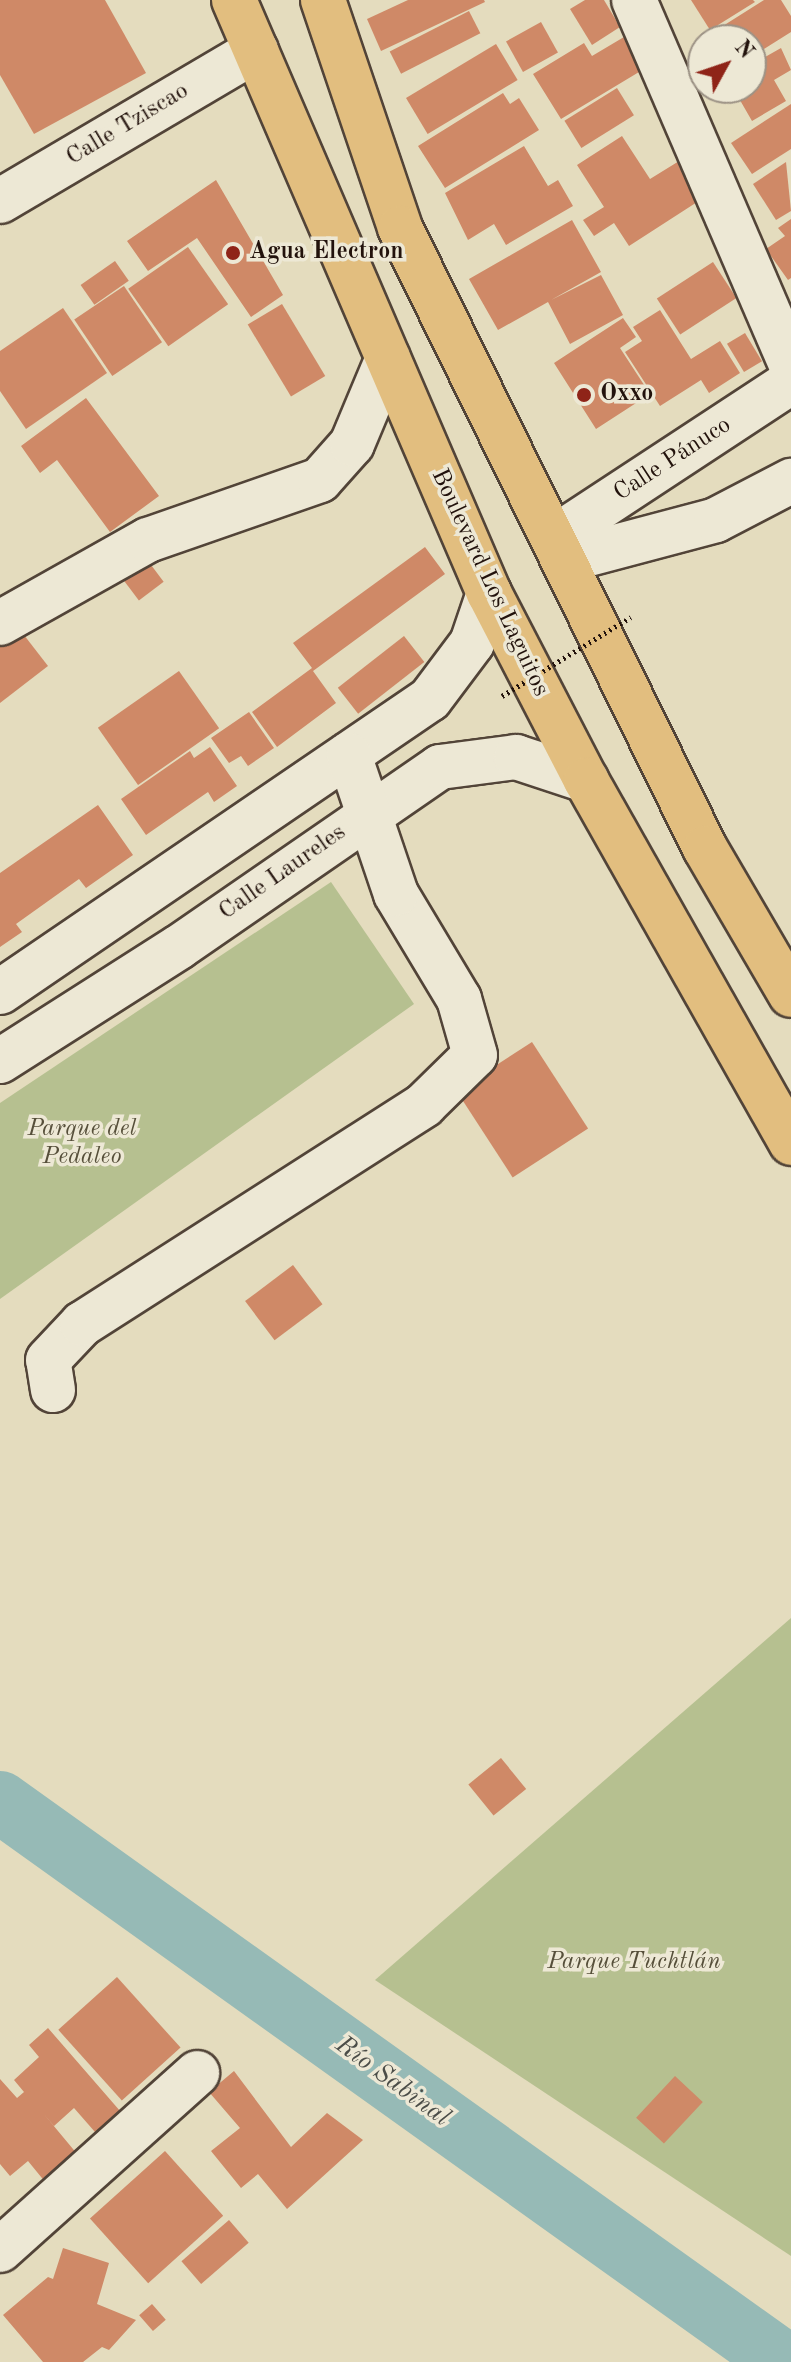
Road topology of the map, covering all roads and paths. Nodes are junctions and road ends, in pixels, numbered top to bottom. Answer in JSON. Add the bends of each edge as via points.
{"nodes":[{"id":1,"x":234,"y":0,"type":"edge"},
{"id":2,"x":323,"y":0,"type":"edge"},
{"id":3,"x":634,"y":0,"type":"edge"},
{"id":4,"x":256,"y":50,"type":"junction"},
{"id":5,"x":0,"y":201,"type":"edge"},
{"id":6,"x":388,"y":358,"type":"junction"},
{"id":7,"x":791,"y":365,"type":"edge"},
{"id":8,"x":791,"y":382,"type":"edge"},
{"id":9,"x":791,"y":481,"type":"edge"},
{"id":10,"x":560,"y":549,"type":"junction"},
{"id":11,"x":489,"y":593,"type":"junction"},
{"id":12,"x":631,"y":617,"type":"dead end"},
{"id":13,"x":0,"y":623,"type":"edge"},
{"id":14,"x":502,"y":696,"type":"dead end"},
{"id":15,"x":349,"y":755,"type":"junction"},
{"id":16,"x":586,"y":780,"type":"junction"},
{"id":17,"x":370,"y":812,"type":"junction"},
{"id":18,"x":144,"y":896,"type":"junction"},
{"id":19,"x":179,"y":947,"type":"junction"},
{"id":20,"x":0,"y":992,"type":"edge"},
{"id":21,"x":791,"y":995,"type":"edge"},
{"id":22,"x":0,"y":1061,"type":"edge"},
{"id":23,"x":791,"y":1143,"type":"edge"},
{"id":24,"x":53,"y":1390,"type":"dead end"},
{"id":25,"x":197,"y":2073,"type":"dead end"},
{"id":26,"x":0,"y":2250,"type":"edge"}],
"edges":[{"from":1,"to":4,"type":"main road","name":"Boulevard Los Laguitos"},
{"from":2,"to":10,"type":"main road","via":[[400,228]]},
{"from":3,"to":7,"type":"street"},
{"from":4,"to":5,"type":"street","name":"Calle Tziscao"},
{"from":4,"to":6,"type":"main road","name":"Boulevard Los Laguitos"},
{"from":6,"to":11,"type":"main road","name":"Boulevard Los Laguitos"},
{"from":6,"to":13,"type":"street","via":[[352,444],[320,480],[148,540]]},
{"from":8,"to":10,"type":"street","name":"Calle Pánuco"},
{"from":9,"to":10,"type":"street","via":[[716,520]]},
{"from":10,"to":21,"type":"main road","via":[[705,848]]},
{"from":11,"to":15,"type":"street","via":[[472,643],[455,671],[430,699]]},
{"from":11,"to":16,"type":"main road","name":"Boulevard Los Laguitos"},
{"from":12,"to":14,"type":"path","bridge":true},
{"from":15,"to":17,"type":"street"},
{"from":15,"to":18,"type":"street"},
{"from":16,"to":17,"type":"street","name":"Calle Laureles","via":[[516,757],[478,758],[440,767]]},
{"from":16,"to":23,"type":"main road","name":"Boulevard Los Laguitos"},
{"from":17,"to":19,"type":"street","name":"Calle Laureles"},
{"from":17,"to":24,"type":"street","via":[[396,894],[459,999],[475,1055],[424,1105],[82,1324],[48,1360]]},
{"from":18,"to":19,"type":"street"},
{"from":18,"to":20,"type":"street"},
{"from":19,"to":22,"type":"street","name":"Calle Laureles"},
{"from":25,"to":26,"type":"street"}]}
